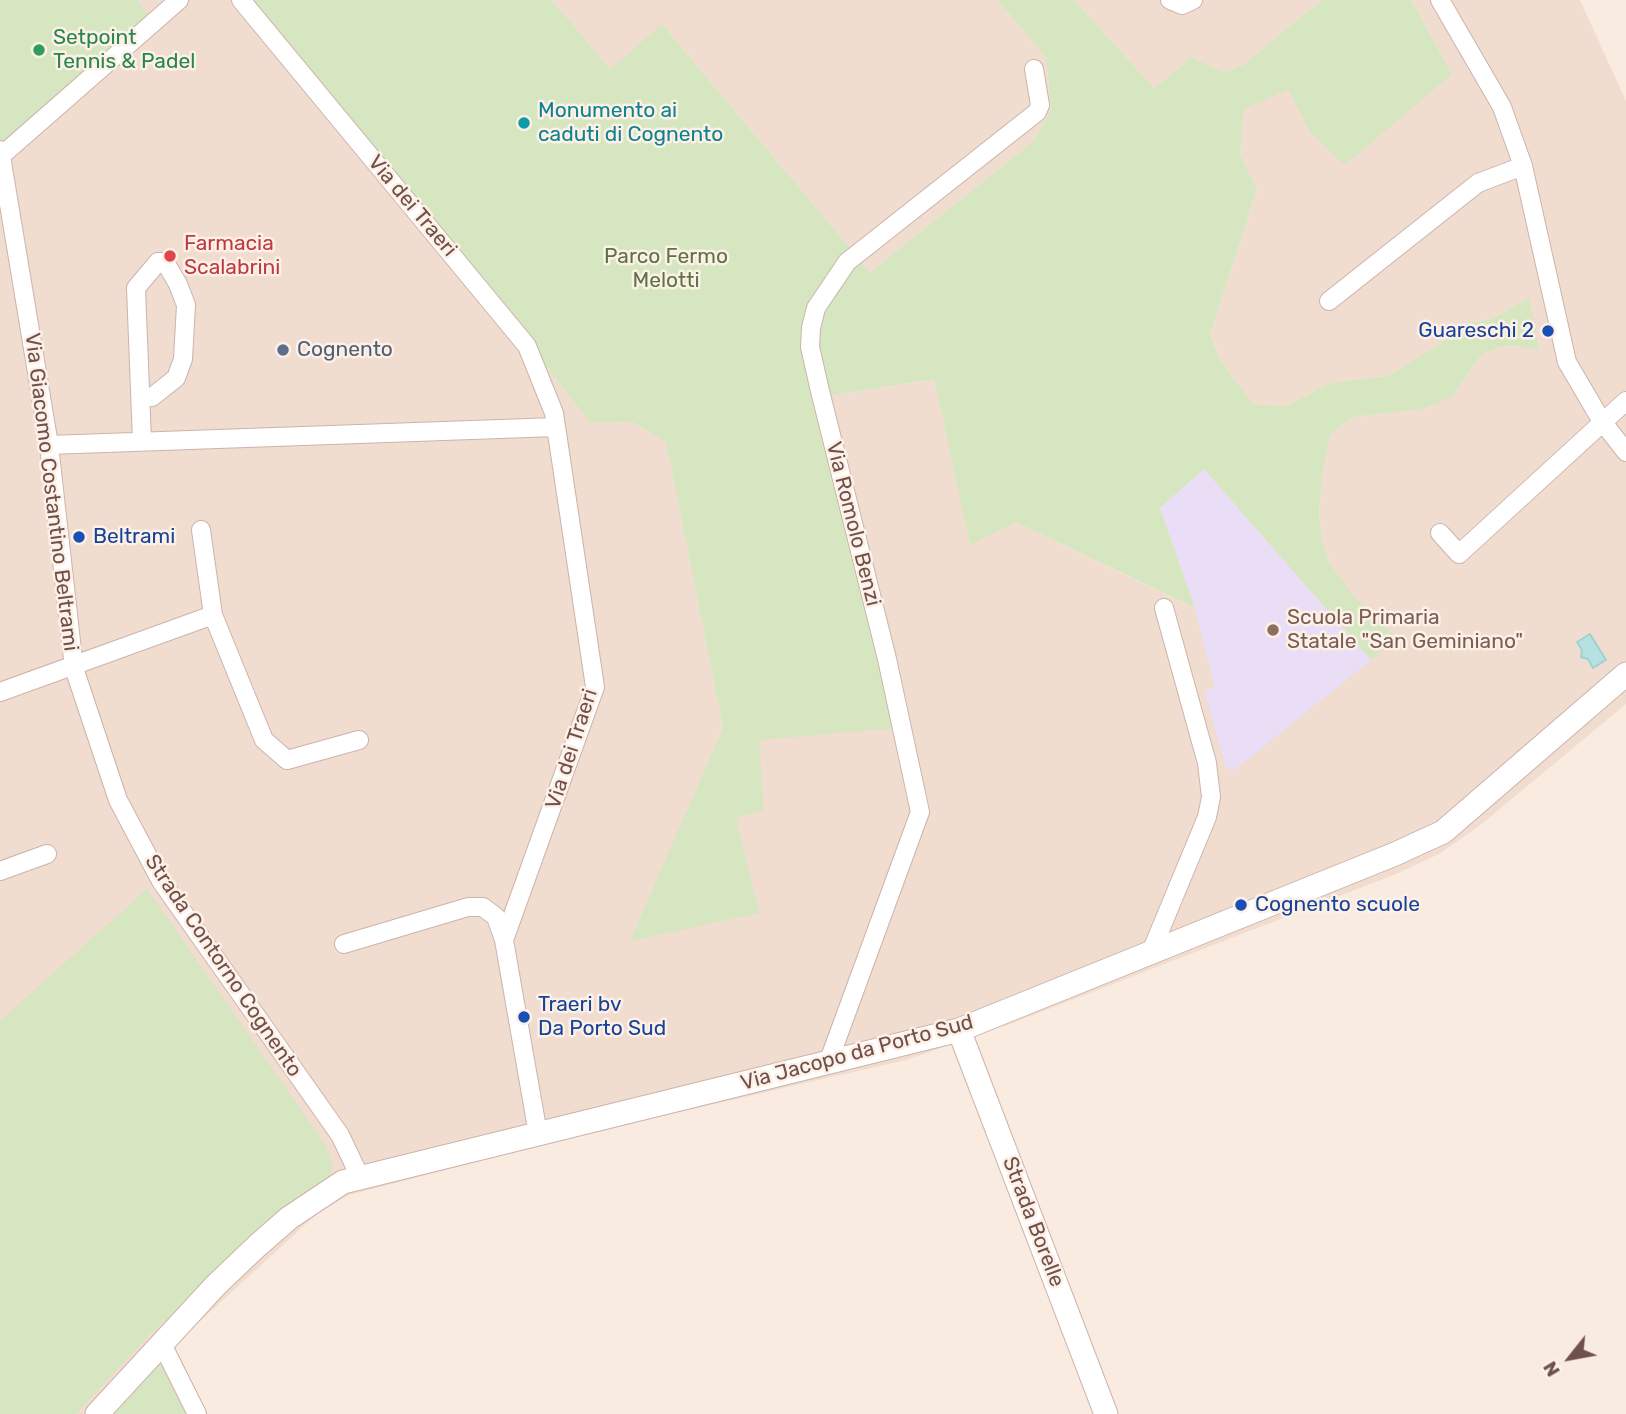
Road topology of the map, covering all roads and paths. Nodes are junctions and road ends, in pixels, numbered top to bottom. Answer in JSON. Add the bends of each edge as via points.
{"nodes":[{"id":1,"x":179,"y":0,"type":"edge"},
{"id":2,"x":241,"y":0,"type":"edge"},
{"id":3,"x":1170,"y":0,"type":"edge"},
{"id":4,"x":1193,"y":0,"type":"edge"},
{"id":5,"x":1440,"y":0,"type":"edge"},
{"id":6,"x":1034,"y":69,"type":"dead end"},
{"id":7,"x":0,"y":154,"type":"edge"},
{"id":8,"x":1523,"y":166,"type":"junction"},
{"id":9,"x":1329,"y":300,"type":"dead end"},
{"id":10,"x":142,"y":398,"type":"junction"},
{"id":11,"x":1626,"y":401,"type":"edge"},
{"id":12,"x":1601,"y":421,"type":"junction"},
{"id":13,"x":556,"y":427,"type":"junction"},
{"id":14,"x":142,"y":442,"type":"junction"},
{"id":15,"x":49,"y":445,"type":"junction"},
{"id":16,"x":1626,"y":452,"type":"edge"},
{"id":17,"x":201,"y":530,"type":"dead end"},
{"id":18,"x":1440,"y":533,"type":"dead end"},
{"id":19,"x":1164,"y":608,"type":"dead end"},
{"id":20,"x":213,"y":615,"type":"junction"},
{"id":21,"x":74,"y":668,"type":"junction"},
{"id":22,"x":1626,"y":674,"type":"edge"},
{"id":23,"x":0,"y":692,"type":"edge"},
{"id":24,"x":359,"y":740,"type":"dead end"},
{"id":25,"x":47,"y":854,"type":"dead end"},
{"id":26,"x":0,"y":871,"type":"edge"},
{"id":27,"x":504,"y":940,"type":"junction"},
{"id":28,"x":344,"y":944,"type":"dead end"},
{"id":29,"x":1152,"y":952,"type":"junction"},
{"id":30,"x":959,"y":1030,"type":"junction"},
{"id":31,"x":828,"y":1063,"type":"junction"},
{"id":32,"x":538,"y":1135,"type":"junction"},
{"id":33,"x":360,"y":1177,"type":"junction"},
{"id":34,"x":162,"y":1344,"type":"junction"},
{"id":35,"x":97,"y":1414,"type":"edge"},
{"id":36,"x":197,"y":1414,"type":"edge"},
{"id":37,"x":1107,"y":1414,"type":"edge"}],
"edges":[{"from":1,"to":7,"type":"street"},
{"from":2,"to":13,"type":"street","name":"Via dei Traeri","via":[[527,346]]},
{"from":3,"to":4,"type":"street","via":[[1182,5]]},
{"from":5,"to":8,"type":"street","via":[[1502,107]]},
{"from":6,"to":31,"type":"street","name":"Via Romolo Benzi","via":[[1040,104],[1037,112],[847,262],[821,300],[811,328],[810,347],[920,812]]},
{"from":7,"to":15,"type":"street","name":"Via Giacomo Costantino Beltrami"},
{"from":8,"to":9,"type":"street","via":[[1478,183]]},
{"from":8,"to":12,"type":"street","via":[[1567,362]]},
{"from":10,"to":10,"type":"street","via":[[152,397],[176,378],[183,359],[186,305],[164,262],[158,262],[136,288]]},
{"from":10,"to":14,"type":"street"},
{"from":11,"to":12,"type":"street"},
{"from":12,"to":16,"type":"street"},
{"from":12,"to":18,"type":"street","via":[[1460,554]]},
{"from":13,"to":14,"type":"street"},
{"from":13,"to":27,"type":"street","name":"Via dei Traeri","via":[[595,687]]},
{"from":14,"to":15,"type":"street"},
{"from":15,"to":21,"type":"street","name":"Via Giacomo Costantino Beltrami"},
{"from":17,"to":20,"type":"street"},
{"from":19,"to":29,"type":"street","via":[[1207,763],[1212,797]]},
{"from":20,"to":21,"type":"street"},
{"from":20,"to":24,"type":"street","via":[[264,740],[287,760]]},
{"from":21,"to":23,"type":"street"},
{"from":21,"to":33,"type":"street","name":"Strada Contorno Cognento","via":[[118,800],[138,842],[340,1135]]},
{"from":22,"to":29,"type":"street","name":"Via Jacopo da Porto Sud","via":[[1443,832]]},
{"from":25,"to":26,"type":"street"},
{"from":27,"to":28,"type":"street","name":"Via dei Traeri","via":[[496,917],[483,907],[468,907]]},
{"from":27,"to":32,"type":"street","name":"Via dei Traeri"},
{"from":29,"to":30,"type":"street","name":"Via Jacopo da Porto Sud"},
{"from":30,"to":31,"type":"street","name":"Via Jacopo da Porto Sud"},
{"from":30,"to":37,"type":"street","name":"Strada Borelle"},
{"from":31,"to":32,"type":"street","name":"Via Jacopo da Porto Sud"},
{"from":32,"to":33,"type":"street","name":"Via Jacopo da Porto Sud"},
{"from":33,"to":34,"type":"street","name":"Via Jacopo da Porto Sud","via":[[326,1192],[289,1218],[216,1285]]},
{"from":34,"to":35,"type":"street","name":"Via Jacopo da Porto Sud"},
{"from":34,"to":36,"type":"street"}]}
